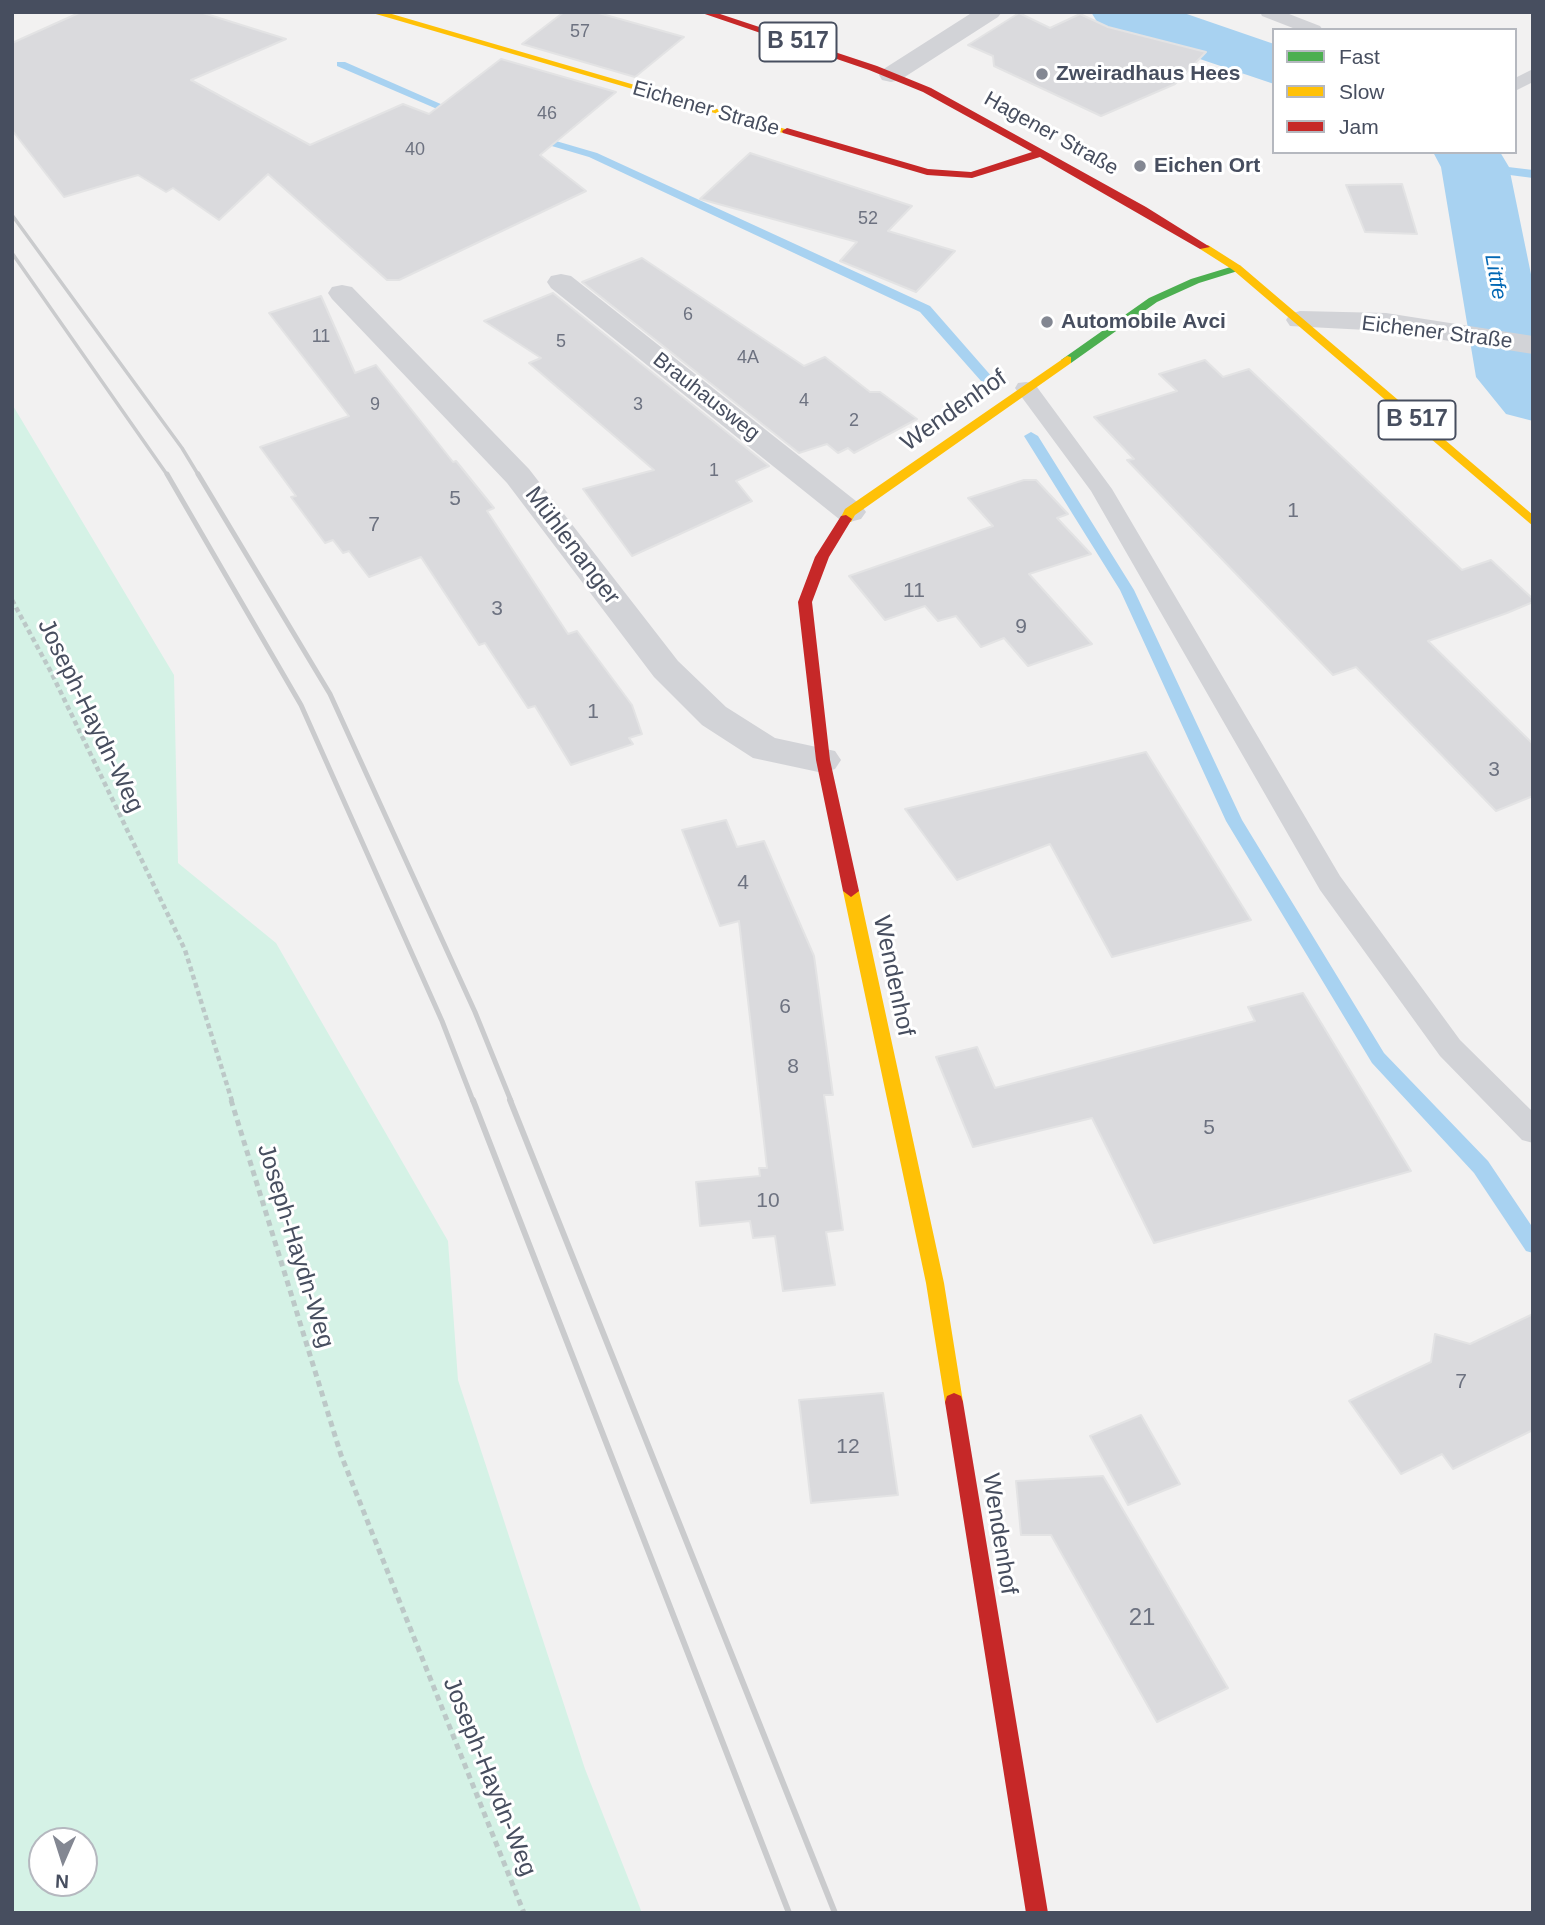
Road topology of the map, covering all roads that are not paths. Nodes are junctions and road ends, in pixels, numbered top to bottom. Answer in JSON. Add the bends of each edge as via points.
{"nodes":[{"id":1,"x":374,"y":12,"type":"edge"},
{"id":2,"x":704,"y":12,"type":"edge"},
{"id":3,"x":990,"y":12,"type":"edge"},
{"id":4,"x":1268,"y":12,"type":"edge"},
{"id":5,"x":1309,"y":28,"type":"edge"},
{"id":6,"x":1533,"y":74,"type":"edge"},
{"id":7,"x":891,"y":75,"type":"junction"},
{"id":8,"x":1517,"y":85,"type":"edge"},
{"id":9,"x":1040,"y":153,"type":"junction"},
{"id":10,"x":1237,"y":268,"type":"junction"},
{"id":11,"x":561,"y":282,"type":"dead end"},
{"id":12,"x":342,"y":293,"type":"dead end"},
{"id":13,"x":1300,"y":320,"type":"junction"},
{"id":14,"x":1533,"y":345,"type":"edge"},
{"id":15,"x":1026,"y":388,"type":"junction"},
{"id":16,"x":850,"y":512,"type":"junction"},
{"id":17,"x":1533,"y":522,"type":"edge"},
{"id":18,"x":823,"y":760,"type":"junction"},
{"id":19,"x":1533,"y":1131,"type":"edge"},
{"id":20,"x":1037,"y":1913,"type":"edge"}],
"edges":[{"from":1,"to":9,"type":"street","name":"Eichener Straße","via":[[927,172],[972,174]]},
{"from":2,"to":7,"type":"street","name":"Hagener Straße","number":"B 517"},
{"from":3,"to":7,"type":"street"},
{"from":4,"to":5,"type":"lane"},
{"from":6,"to":8,"type":"lane"},
{"from":7,"to":9,"type":"street","name":"Hagener Straße","number":"B 517"},
{"from":9,"to":10,"type":"street","name":"Hagener Straße","number":"B 517"},
{"from":10,"to":13,"type":"street","name":"Hagener Straße","number":"B 517"},
{"from":10,"to":15,"type":"street","name":"Wendenhof","via":[[1153,300]]},
{"from":11,"to":16,"type":"street","name":"Brauhausweg"},
{"from":12,"to":18,"type":"street","name":"Mühlenanger","via":[[518,477],[666,670],[714,716],[765,749]]},
{"from":13,"to":14,"type":"street","name":"Eichener Straße","via":[[1386,322]]},
{"from":13,"to":17,"type":"street","name":"Hagener Straße","number":"B 517"},
{"from":15,"to":16,"type":"street","name":"Wendenhof"},
{"from":15,"to":19,"type":"lane","via":[[1101,489],[1330,883],[1450,1048]]},
{"from":16,"to":18,"type":"street","name":"Wendenhof","via":[[822,557],[805,603]]},
{"from":18,"to":20,"type":"street","name":"Wendenhof","via":[[935,1283]]}]}
